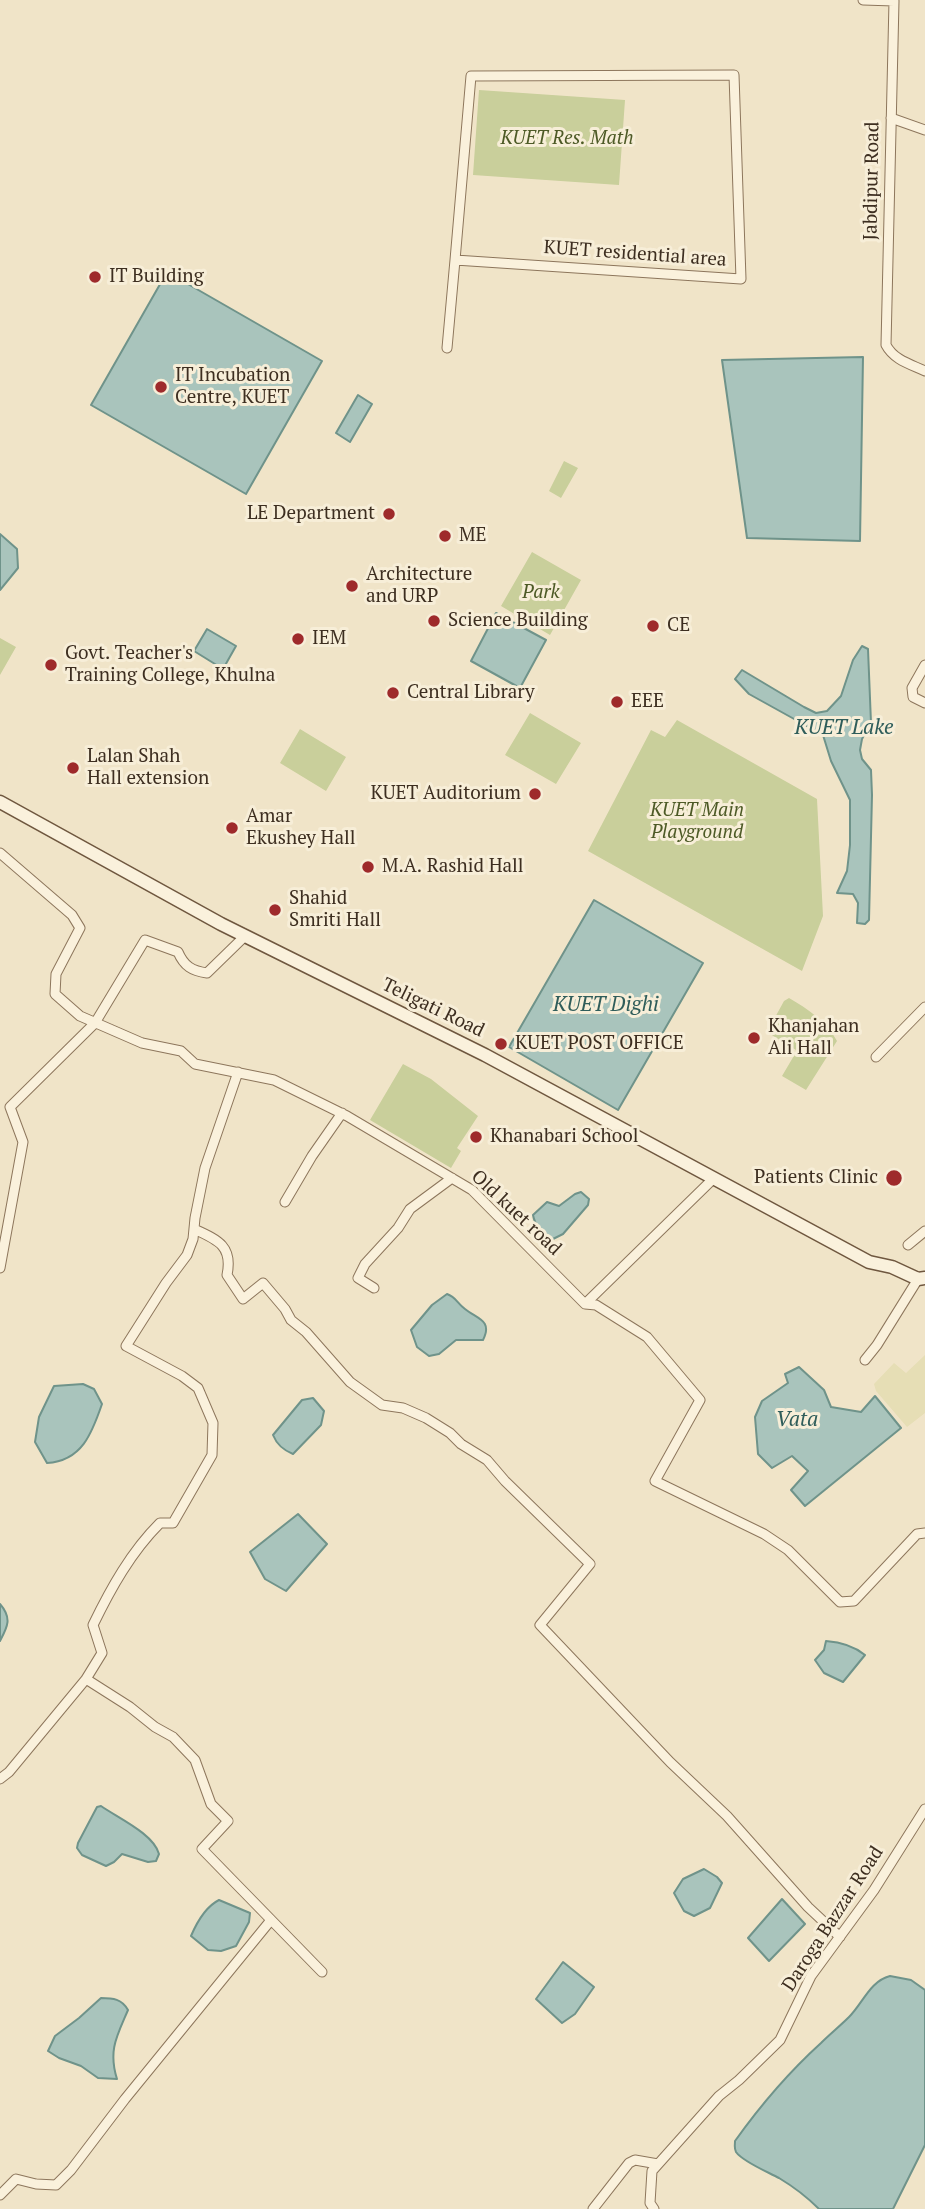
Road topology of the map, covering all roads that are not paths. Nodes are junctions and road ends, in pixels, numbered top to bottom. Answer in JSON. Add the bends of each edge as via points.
{"nodes":[{"id":1,"x":863,"y":0,"type":"edge"},
{"id":2,"x":879,"y":0,"type":"edge"},
{"id":3,"x":891,"y":118,"type":"junction"},
{"id":4,"x":925,"y":130,"type":"edge"},
{"id":5,"x":455,"y":260,"type":"junction"},
{"id":6,"x":447,"y":348,"type":"dead end"},
{"id":7,"x":925,"y":371,"type":"edge"},
{"id":8,"x":925,"y":665,"type":"edge"},
{"id":9,"x":925,"y":704,"type":"edge"},
{"id":10,"x":0,"y":802,"type":"edge"},
{"id":11,"x":0,"y":853,"type":"edge"},
{"id":12,"x":245,"y":936,"type":"junction"},
{"id":13,"x":925,"y":1007,"type":"edge"},
{"id":14,"x":95,"y":1023,"type":"junction"},
{"id":15,"x":876,"y":1057,"type":"dead end"},
{"id":16,"x":238,"y":1072,"type":"junction"},
{"id":17,"x":342,"y":1114,"type":"junction"},
{"id":18,"x":452,"y":1178,"type":"junction"},
{"id":19,"x":714,"y":1178,"type":"junction"},
{"id":20,"x":285,"y":1202,"type":"dead end"},
{"id":21,"x":194,"y":1229,"type":"junction"},
{"id":22,"x":925,"y":1231,"type":"edge"},
{"id":23,"x":908,"y":1245,"type":"dead end"},
{"id":24,"x":0,"y":1268,"type":"edge"},
{"id":25,"x":921,"y":1279,"type":"edge"},
{"id":26,"x":374,"y":1288,"type":"dead end"},
{"id":27,"x":585,"y":1304,"type":"junction"},
{"id":28,"x":865,"y":1360,"type":"dead end"},
{"id":29,"x":925,"y":1533,"type":"edge"},
{"id":30,"x":86,"y":1679,"type":"junction"},
{"id":31,"x":0,"y":1779,"type":"edge"},
{"id":32,"x":925,"y":1809,"type":"edge"},
{"id":33,"x":271,"y":1920,"type":"junction"},
{"id":34,"x":840,"y":1937,"type":"junction"},
{"id":35,"x":322,"y":1972,"type":"dead end"},
{"id":36,"x":658,"y":2164,"type":"junction"},
{"id":37,"x":0,"y":2195,"type":"edge"},
{"id":38,"x":593,"y":2209,"type":"edge"},
{"id":39,"x":654,"y":2209,"type":"edge"}],
"edges":[{"from":1,"to":2,"type":"street","name":"Jabdipur Road"},
{"from":2,"to":3,"type":"street","name":"Jabdipur Road","via":[[894,1]]},
{"from":3,"to":4,"type":"street"},
{"from":3,"to":7,"type":"street","name":"Jabdipur Road","via":[[886,345],[902,361]]},
{"from":5,"to":5,"type":"street","name":"KUET residential area","via":[[471,76],[734,75],[741,279]]},
{"from":5,"to":6,"type":"street"},
{"from":8,"to":9,"type":"street","via":[[912,688],[913,697]]},
{"from":10,"to":12,"type":"main road","name":"Teligati Road"},
{"from":11,"to":14,"type":"street","name":"Old kuet road","via":[[72,915],[80,929],[56,974],[55,994]]},
{"from":12,"to":14,"type":"street","via":[[207,973],[183,963],[178,952],[145,940]]},
{"from":12,"to":19,"type":"main road","name":"Teligati Road","via":[[485,1055]]},
{"from":13,"to":15,"type":"street"},
{"from":14,"to":16,"type":"street","name":"Old kuet road","via":[[142,1043],[181,1051],[195,1064]]},
{"from":14,"to":24,"type":"street","via":[[10,1107],[23,1142]]},
{"from":16,"to":17,"type":"street","name":"Old kuet road","via":[[274,1080]]},
{"from":16,"to":21,"type":"street","via":[[205,1168]]},
{"from":17,"to":18,"type":"street","name":"Old kuet road"},
{"from":17,"to":20,"type":"street"},
{"from":18,"to":26,"type":"street","via":[[410,1209],[365,1264],[358,1278]]},
{"from":18,"to":27,"type":"street","name":"Old kuet road","via":[[472,1190]]},
{"from":19,"to":25,"type":"main road","name":"Teligati Road","via":[[869,1262]]},
{"from":19,"to":27,"type":"street"},
{"from":21,"to":30,"type":"street","via":[[187,1255],[126,1346],[198,1388],[213,1423],[212,1455],[173,1523],[160,1522],[122,1570],[93,1625],[102,1653]]},
{"from":21,"to":34,"type":"street","via":[[226,1248],[230,1261],[227,1275],[243,1299],[263,1283],[350,1382],[382,1405],[426,1418],[487,1460],[590,1564],[540,1625]]},
{"from":22,"to":23,"type":"street"},
{"from":25,"to":28,"type":"street"},
{"from":27,"to":29,"type":"street","name":"Old kuet road","via":[[596,1305],[647,1337],[701,1400],[655,1481],[764,1534],[788,1550],[840,1602],[854,1601],[917,1534]]},
{"from":30,"to":31,"type":"street"},
{"from":30,"to":33,"type":"street","via":[[173,1737],[195,1760],[211,1804],[228,1821],[202,1849]]},
{"from":32,"to":34,"type":"street","name":"Daroga Bazzar Road"},
{"from":33,"to":35,"type":"street"},
{"from":33,"to":37,"type":"street","via":[[71,2170],[56,2185],[16,2179]]},
{"from":34,"to":36,"type":"street","name":"Daroga Bazzar Road","via":[[811,1976],[780,2040],[719,2096]]},
{"from":36,"to":38,"type":"street","via":[[629,2163]]},
{"from":36,"to":39,"type":"street","name":"Daroga Bazzar Road","via":[[652,2171],[650,2203]]}]}
